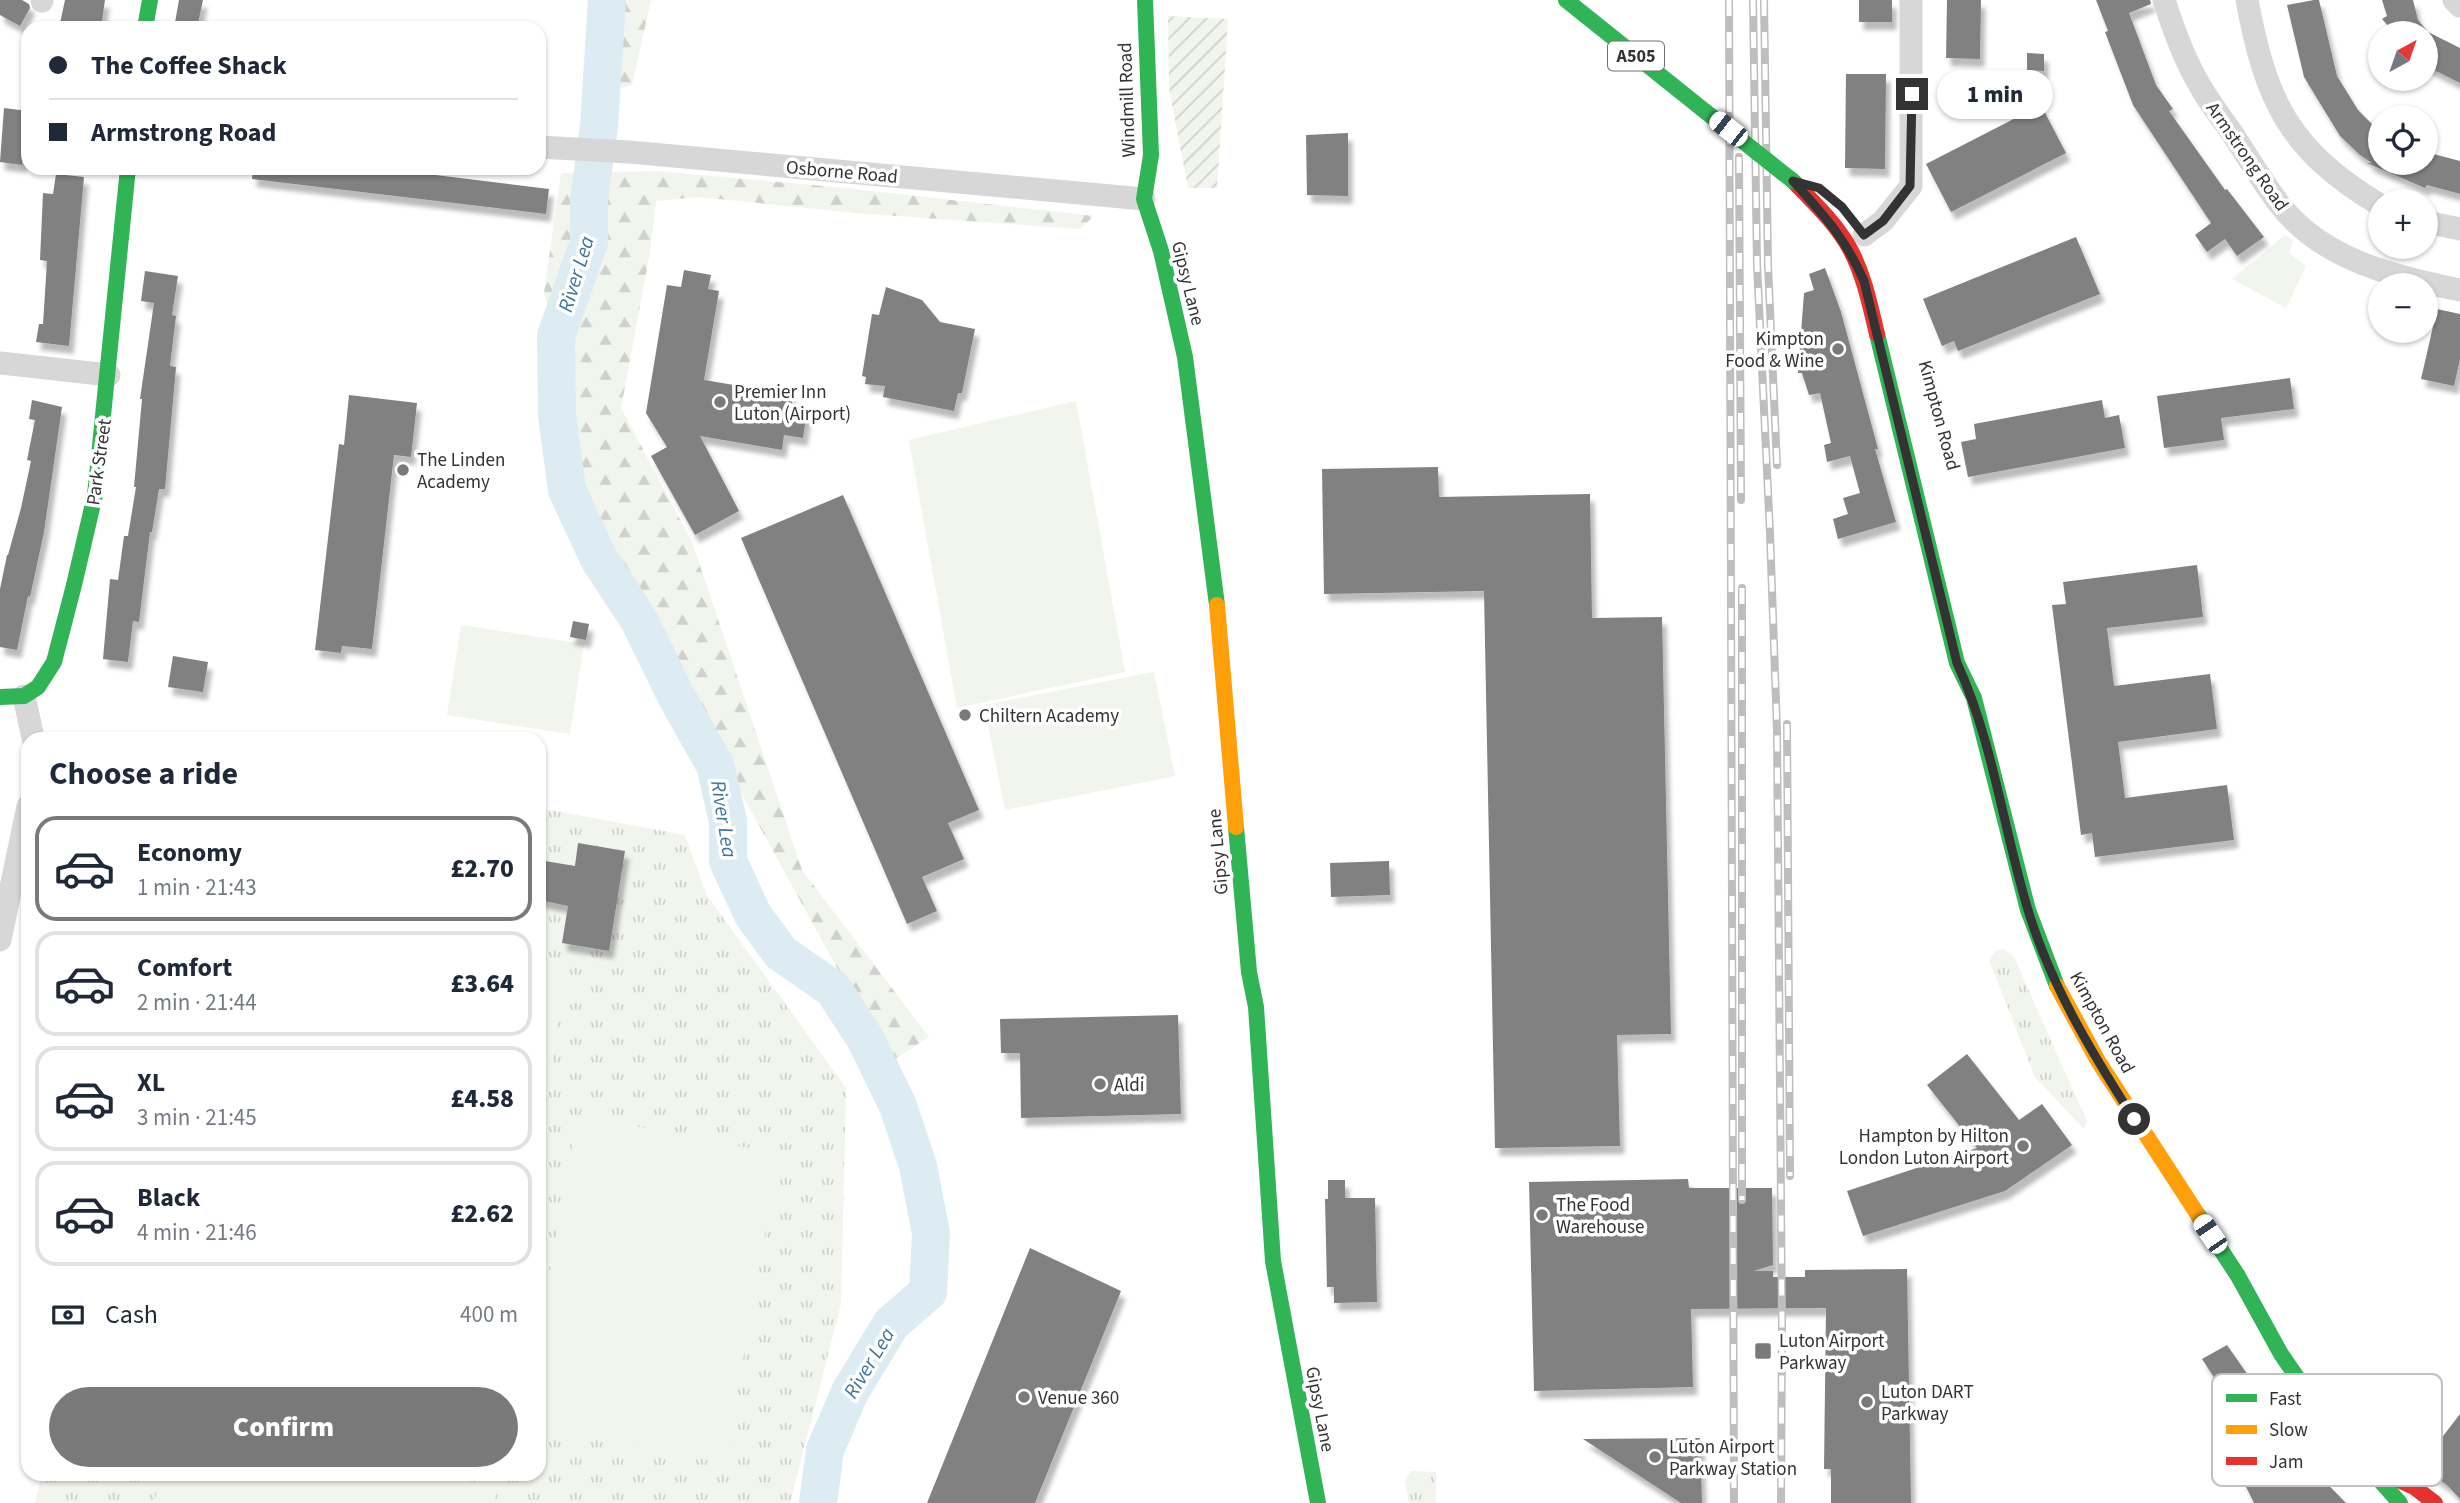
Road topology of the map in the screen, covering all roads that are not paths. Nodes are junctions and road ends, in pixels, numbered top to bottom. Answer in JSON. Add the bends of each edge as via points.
{"nodes":[{"id":1,"x":150,"y":0,"type":"edge"},
{"id":2,"x":1145,"y":0,"type":"edge"},
{"id":3,"x":1566,"y":0,"type":"edge"},
{"id":4,"x":1911,"y":0,"type":"edge"},
{"id":5,"x":2164,"y":0,"type":"edge"},
{"id":6,"x":2247,"y":0,"type":"edge"},
{"id":7,"x":2454,"y":0,"type":"edge"},
{"id":8,"x":2460,"y":6,"type":"edge"},
{"id":9,"x":146,"y":21,"type":"edge"},
{"id":10,"x":546,"y":148,"type":"edge"},
{"id":11,"x":127,"y":175,"type":"edge"},
{"id":12,"x":1793,"y":181,"type":"junction"},
{"id":13,"x":2368,"y":198,"type":"edge"},
{"id":14,"x":1144,"y":199,"type":"junction"},
{"id":15,"x":1835,"y":201,"type":"dead end"},
{"id":16,"x":2438,"y":224,"type":"edge"},
{"id":17,"x":2460,"y":229,"type":"edge"},
{"id":18,"x":1863,"y":235,"type":"dead end"},
{"id":19,"x":2460,"y":290,"type":"edge"},
{"id":20,"x":0,"y":363,"type":"edge"},
{"id":21,"x":109,"y":375,"type":"junction"},
{"id":22,"x":1979,"y":672,"type":"dead end"},
{"id":23,"x":24,"y":696,"type":"junction"},
{"id":24,"x":0,"y":697,"type":"edge"},
{"id":25,"x":1973,"y":698,"type":"junction"},
{"id":26,"x":32,"y":732,"type":"edge"},
{"id":27,"x":21,"y":840,"type":"edge"},
{"id":28,"x":0,"y":940,"type":"edge"},
{"id":29,"x":2295,"y":1374,"type":"edge"},
{"id":30,"x":2386,"y":1486,"type":"edge"},
{"id":31,"x":2414,"y":1486,"type":"edge"},
{"id":32,"x":1318,"y":1503,"type":"edge"},
{"id":33,"x":2400,"y":1503,"type":"edge"},
{"id":34,"x":2435,"y":1503,"type":"edge"}],
"edges":[{"from":1,"to":9,"type":"main road"},
{"from":2,"to":14,"type":"main road","name":"Windmill Road","via":[[1151,155]]},
{"from":3,"to":12,"type":"main road","name":"Kimpton Road","number":"A505","bridge":true},
{"from":4,"to":18,"type":"street","via":[[1910,186],[1883,221]]},
{"from":5,"to":19,"type":"street","name":"Armstrong Road","via":[[2199,84],[2280,206],[2304,230],[2368,266]]},
{"from":6,"to":13,"type":"street","via":[[2268,86],[2298,138],[2347,185]]},
{"from":7,"to":8,"type":"street"},
{"from":10,"to":14,"type":"street","name":"Osborne Road"},
{"from":11,"to":21,"type":"main road","name":"Park Street"},
{"from":12,"to":15,"type":"main road","name":"Kimpton Road","number":"A505","via":[[1819,188]]},
{"from":12,"to":25,"type":"main road","name":"Kimpton Road","number":"A505","via":[[1833,224],[1864,281],[1957,663]]},
{"from":14,"to":32,"type":"main road","name":"Gipsy Lane","via":[[1185,357],[1217,608],[1256,1007],[1273,1261]]},
{"from":16,"to":17,"type":"street"},
{"from":20,"to":21,"type":"street"},
{"from":21,"to":23,"type":"main road","name":"Park Street","via":[[95,495],[54,662],[38,687]]},
{"from":22,"to":25,"type":"main road","name":"Kimpton Road","number":"A505"},
{"from":23,"to":24,"type":"main road"},
{"from":23,"to":26,"type":"street"},
{"from":25,"to":29,"type":"main road","name":"Kimpton Road","number":"A505","via":[[2028,910],[2058,989],[2098,1061],[2238,1276]]},
{"from":27,"to":28,"type":"street"},
{"from":30,"to":33,"type":"main road","name":"Kimpton Road","number":"A505"},
{"from":31,"to":34,"type":"main road","name":"Kimpton Road","number":"A505"}]}
